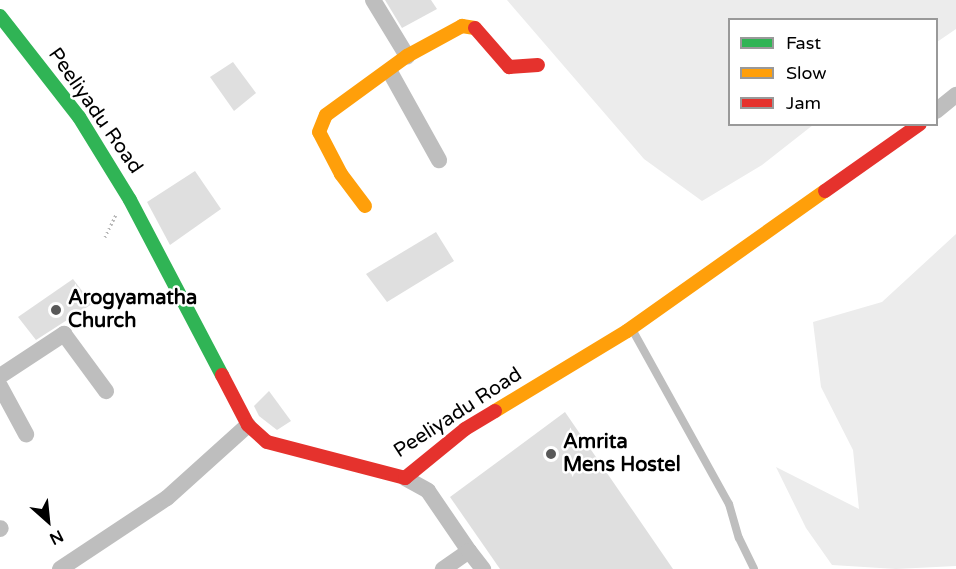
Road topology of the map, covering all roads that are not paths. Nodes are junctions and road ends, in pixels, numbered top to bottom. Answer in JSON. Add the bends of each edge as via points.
{"nodes":[{"id":1,"x":373,"y":0,"type":"edge"},
{"id":2,"x":0,"y":16,"type":"edge"},
{"id":3,"x":407,"y":56,"type":"junction"},
{"id":4,"x":538,"y":65,"type":"dead end"},
{"id":5,"x":390,"y":72,"type":"junction"},
{"id":6,"x":956,"y":95,"type":"edge"},
{"id":7,"x":938,"y":109,"type":"edge"},
{"id":8,"x":917,"y":126,"type":"edge"},
{"id":9,"x":439,"y":160,"type":"dead end"},
{"id":10,"x":365,"y":206,"type":"dead end"},
{"id":11,"x":631,"y":328,"type":"junction"},
{"id":12,"x":0,"y":376,"type":"edge"},
{"id":13,"x":0,"y":386,"type":"edge"},
{"id":14,"x":106,"y":392,"type":"dead end"},
{"id":15,"x":249,"y":425,"type":"junction"},
{"id":16,"x":26,"y":434,"type":"dead end"},
{"id":17,"x":405,"y":477,"type":"junction"},
{"id":18,"x":469,"y":551,"type":"junction"},
{"id":19,"x":60,"y":569,"type":"edge"},
{"id":20,"x":443,"y":569,"type":"edge"},
{"id":21,"x":483,"y":569,"type":"edge"},
{"id":22,"x":754,"y":569,"type":"edge"}],
"edges":[{"from":1,"to":3,"type":"street"},
{"from":2,"to":15,"type":"street","name":"Peeliyadu Road","via":[[79,117],[130,200]]},
{"from":3,"to":4,"type":"street","via":[[462,26],[472,26],[509,67]]},
{"from":3,"to":5,"type":"street"},
{"from":5,"to":9,"type":"street"},
{"from":5,"to":10,"type":"street","via":[[326,115],[319,132],[341,174]]},
{"from":6,"to":7,"type":"street"},
{"from":8,"to":11,"type":"street","name":"Peeliyadu Road"},
{"from":11,"to":17,"type":"street","name":"Peeliyadu Road","via":[[465,429]]},
{"from":11,"to":22,"type":"lane","via":[[729,504]]},
{"from":12,"to":14,"type":"street","via":[[64,334]]},
{"from":13,"to":16,"type":"street"},
{"from":15,"to":17,"type":"street","name":"Peeliyadu Road","via":[[267,441]]},
{"from":15,"to":19,"type":"street","via":[[166,498]]},
{"from":17,"to":18,"type":"street","via":[[428,491]]},
{"from":18,"to":20,"type":"street"},
{"from":18,"to":21,"type":"street"}]}
